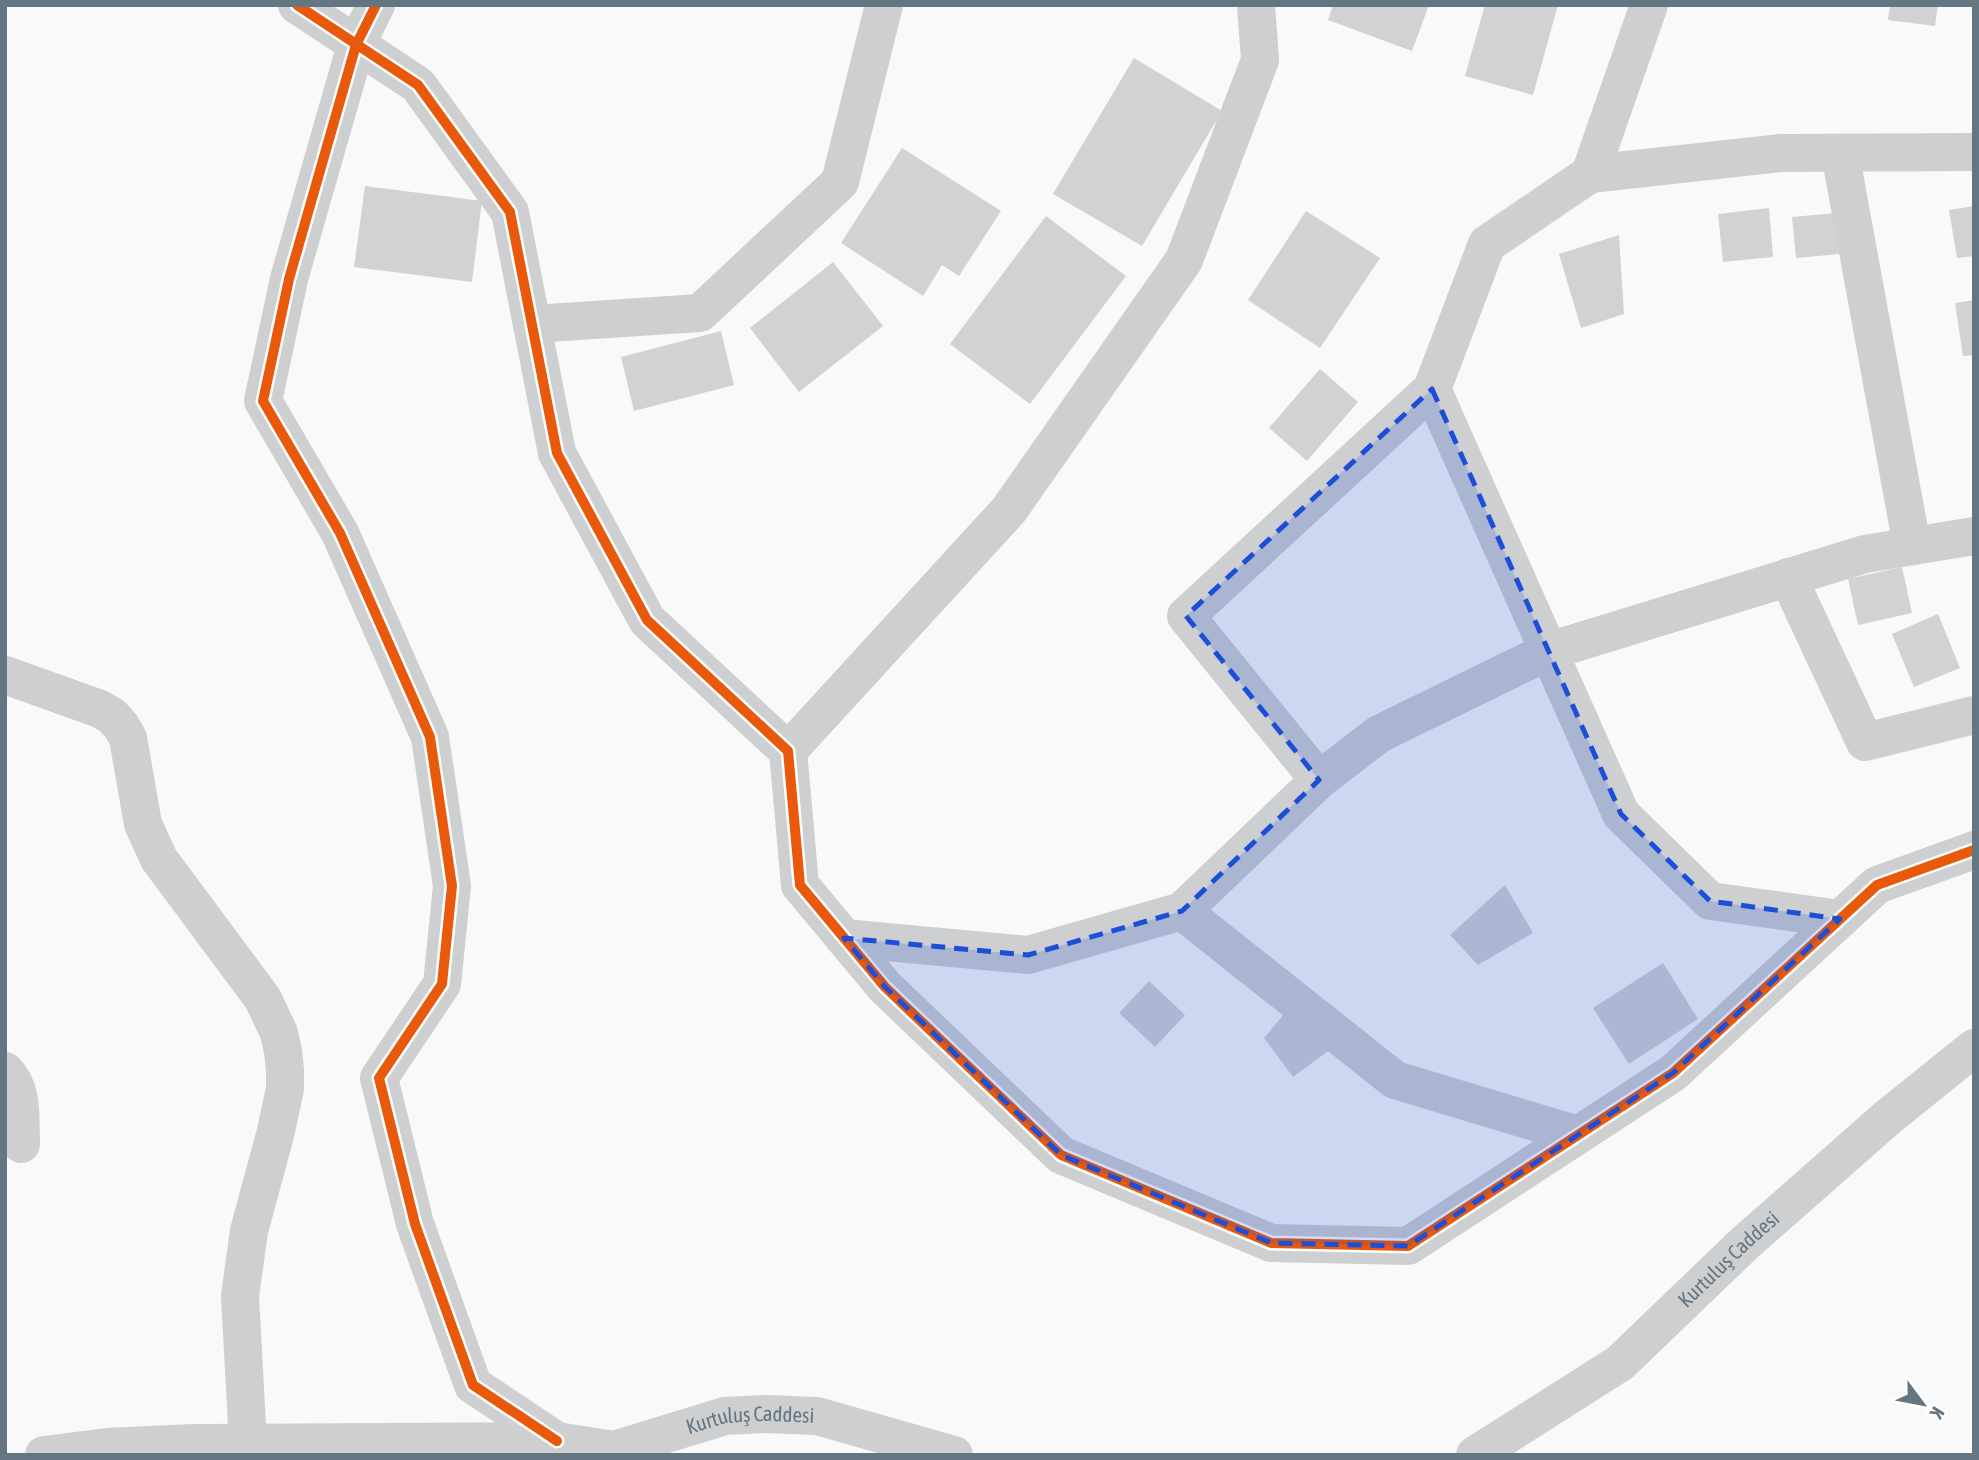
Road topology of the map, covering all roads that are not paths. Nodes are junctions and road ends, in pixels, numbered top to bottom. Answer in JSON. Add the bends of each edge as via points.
{"nodes":[{"id":1,"x":297,"y":5,"type":"edge"},
{"id":2,"x":376,"y":5,"type":"edge"},
{"id":3,"x":884,"y":5,"type":"edge"},
{"id":4,"x":1256,"y":5,"type":"edge"},
{"id":5,"x":1649,"y":5,"type":"edge"},
{"id":6,"x":356,"y":45,"type":"junction"},
{"id":7,"x":1974,"y":152,"type":"edge"},
{"id":8,"x":1840,"y":153,"type":"junction"},
{"id":9,"x":1590,"y":174,"type":"junction"},
{"id":10,"x":532,"y":324,"type":"junction"},
{"id":11,"x":1432,"y":389,"type":"junction"},
{"id":12,"x":1974,"y":536,"type":"edge"},
{"id":13,"x":1912,"y":546,"type":"junction"},
{"id":14,"x":1788,"y":577,"type":"junction"},
{"id":15,"x":1549,"y":650,"type":"junction"},
{"id":16,"x":5,"y":675,"type":"edge"},
{"id":17,"x":1974,"y":715,"type":"edge"},
{"id":18,"x":788,"y":751,"type":"junction"},
{"id":19,"x":1319,"y":780,"type":"junction"},
{"id":20,"x":1974,"y":850,"type":"edge"},
{"id":21,"x":1182,"y":911,"type":"junction"},
{"id":22,"x":1840,"y":919,"type":"junction"},
{"id":23,"x":844,"y":939,"type":"junction"},
{"id":24,"x":1974,"y":1048,"type":"edge"},
{"id":25,"x":5,"y":1071,"type":"edge"},
{"id":26,"x":1578,"y":1135,"type":"junction"},
{"id":27,"x":21,"y":1144,"type":"dead end"},
{"id":28,"x":557,"y":1441,"type":"junction"},
{"id":29,"x":248,"y":1444,"type":"junction"},
{"id":30,"x":193,"y":1449,"type":"edge"},
{"id":31,"x":629,"y":1450,"type":"edge"},
{"id":32,"x":44,"y":1455,"type":"edge"},
{"id":33,"x":954,"y":1455,"type":"edge"},
{"id":34,"x":1475,"y":1455,"type":"edge"}],
"edges":[{"from":1,"to":6,"type":"street"},
{"from":2,"to":6,"type":"street"},
{"from":3,"to":10,"type":"street","via":[[840,182],[700,313]]},
{"from":4,"to":18,"type":"street","via":[[1260,60],[1184,260],[1009,510]]},
{"from":5,"to":9,"type":"street"},
{"from":6,"to":10,"type":"street","via":[[418,85],[510,212]]},
{"from":6,"to":28,"type":"street","via":[[289,279],[262,401],[340,533],[430,737],[453,886],[442,985],[379,1078],[415,1224],[473,1385]]},
{"from":7,"to":8,"type":"street"},
{"from":8,"to":9,"type":"street","via":[[1782,153]]},
{"from":8,"to":13,"type":"street"},
{"from":9,"to":11,"type":"street","via":[[1487,244]]},
{"from":10,"to":18,"type":"street","via":[[557,453],[647,620]]},
{"from":11,"to":15,"type":"street"},
{"from":11,"to":19,"type":"street","via":[[1186,617]]},
{"from":12,"to":13,"type":"street"},
{"from":13,"to":14,"type":"street","via":[[1865,554]]},
{"from":14,"to":15,"type":"street"},
{"from":14,"to":17,"type":"street","via":[[1865,742]]},
{"from":15,"to":19,"type":"street","via":[[1379,734]]},
{"from":15,"to":22,"type":"street","via":[[1621,814],[1710,901]]},
{"from":16,"to":29,"type":"street","via":[[100,709],[121,726],[128,738],[143,824],[154,850],[263,999],[279,1033],[285,1089],[249,1231],[240,1296]]},
{"from":18,"to":23,"type":"street","via":[[800,885]]},
{"from":19,"to":21,"type":"street"},
{"from":20,"to":22,"type":"street","via":[[1877,885]]},
{"from":21,"to":23,"type":"street","via":[[1028,955]]},
{"from":21,"to":26,"type":"street","via":[[1395,1080]]},
{"from":22,"to":26,"type":"street","via":[[1673,1073]]},
{"from":23,"to":26,"type":"street","via":[[884,988],[1061,1155],[1271,1243],[1408,1246]]},
{"from":24,"to":34,"type":"street","name":"Kurtuluş Caddesi","via":[[1745,1243],[1620,1363]]},
{"from":25,"to":27,"type":"street","via":[[18,1089]]},
{"from":28,"to":29,"type":"street","name":"Kurtuluş Caddesi"},
{"from":28,"to":31,"type":"street","name":"Kurtuluş Caddesi"},
{"from":29,"to":30,"type":"street","name":"Kurtuluş Caddesi"},
{"from":30,"to":32,"type":"street","name":"Kurtuluş Caddesi","via":[[107,1447]]},
{"from":31,"to":33,"type":"street","name":"Kurtuluş Caddesi","via":[[725,1416],[766,1414],[817,1416]]}]}
